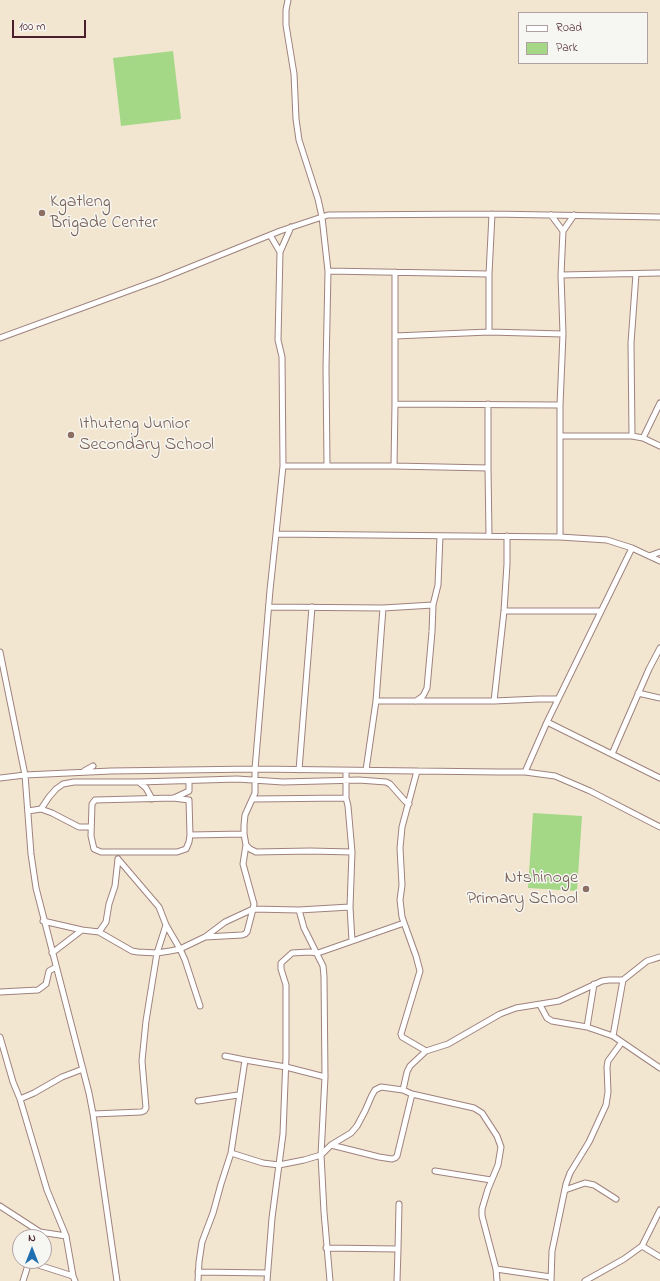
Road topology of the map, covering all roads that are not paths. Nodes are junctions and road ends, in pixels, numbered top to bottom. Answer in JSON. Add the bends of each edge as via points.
{"nodes":[{"id":1,"x":288,"y":0,"type":"edge"},
{"id":2,"x":492,"y":214,"type":"junction"},
{"id":3,"x":551,"y":215,"type":"junction"},
{"id":4,"x":574,"y":215,"type":"junction"},
{"id":5,"x":322,"y":217,"type":"junction"},
{"id":6,"x":660,"y":217,"type":"edge"},
{"id":7,"x":291,"y":227,"type":"junction"},
{"id":8,"x":563,"y":231,"type":"junction"},
{"id":9,"x":270,"y":235,"type":"junction"},
{"id":10,"x":280,"y":252,"type":"junction"},
{"id":11,"x":328,"y":271,"type":"junction"},
{"id":12,"x":396,"y":272,"type":"junction"},
{"id":13,"x":660,"y":273,"type":"edge"},
{"id":14,"x":489,"y":274,"type":"junction"},
{"id":15,"x":636,"y":274,"type":"junction"},
{"id":16,"x":561,"y":275,"type":"junction"},
{"id":17,"x":490,"y":332,"type":"junction"},
{"id":18,"x":563,"y":334,"type":"junction"},
{"id":19,"x":395,"y":336,"type":"junction"},
{"id":20,"x":0,"y":338,"type":"edge"},
{"id":21,"x":660,"y":403,"type":"edge"},
{"id":22,"x":395,"y":404,"type":"junction"},
{"id":23,"x":488,"y":404,"type":"junction"},
{"id":24,"x":560,"y":405,"type":"junction"},
{"id":25,"x":560,"y":436,"type":"junction"},
{"id":26,"x":632,"y":436,"type":"junction"},
{"id":27,"x":643,"y":438,"type":"junction"},
{"id":28,"x":660,"y":446,"type":"edge"},
{"id":29,"x":283,"y":466,"type":"junction"},
{"id":30,"x":327,"y":466,"type":"junction"},
{"id":31,"x":394,"y":466,"type":"junction"},
{"id":32,"x":488,"y":468,"type":"junction"},
{"id":33,"x":276,"y":534,"type":"junction"},
{"id":34,"x":440,"y":536,"type":"junction"},
{"id":35,"x":489,"y":536,"type":"junction"},
{"id":36,"x":507,"y":536,"type":"junction"},
{"id":37,"x":560,"y":537,"type":"junction"},
{"id":38,"x":632,"y":548,"type":"junction"},
{"id":39,"x":660,"y":552,"type":"edge"},
{"id":40,"x":649,"y":556,"type":"junction"},
{"id":41,"x":660,"y":561,"type":"edge"},
{"id":42,"x":433,"y":605,"type":"junction"},
{"id":43,"x":269,"y":606,"type":"junction"},
{"id":44,"x":312,"y":607,"type":"junction"},
{"id":45,"x":383,"y":608,"type":"junction"},
{"id":46,"x":504,"y":611,"type":"junction"},
{"id":47,"x":600,"y":612,"type":"junction"},
{"id":48,"x":660,"y":648,"type":"edge"},
{"id":49,"x":0,"y":652,"type":"edge"},
{"id":50,"x":638,"y":693,"type":"junction"},
{"id":51,"x":660,"y":698,"type":"edge"},
{"id":52,"x":558,"y":699,"type":"junction"},
{"id":53,"x":376,"y":701,"type":"junction"},
{"id":54,"x":416,"y":701,"type":"junction"},
{"id":55,"x":494,"y":701,"type":"junction"},
{"id":56,"x":547,"y":722,"type":"junction"},
{"id":57,"x":612,"y":754,"type":"junction"},
{"id":58,"x":93,"y":766,"type":"dead end"},
{"id":59,"x":255,"y":769,"type":"junction"},
{"id":60,"x":299,"y":770,"type":"junction"},
{"id":61,"x":366,"y":770,"type":"junction"},
{"id":62,"x":346,"y":771,"type":"junction"},
{"id":63,"x":417,"y":771,"type":"junction"},
{"id":64,"x":525,"y":772,"type":"junction"},
{"id":65,"x":81,"y":773,"type":"junction"},
{"id":66,"x":25,"y":775,"type":"junction"},
{"id":67,"x":0,"y":778,"type":"edge"},
{"id":68,"x":660,"y":778,"type":"edge"},
{"id":69,"x":189,"y":781,"type":"junction"},
{"id":70,"x":255,"y":781,"type":"junction"},
{"id":71,"x":346,"y":781,"type":"junction"},
{"id":72,"x":139,"y":782,"type":"junction"},
{"id":73,"x":189,"y":791,"type":"junction"},
{"id":74,"x":173,"y":798,"type":"junction"},
{"id":75,"x":346,"y":798,"type":"junction"},
{"id":76,"x":152,"y":799,"type":"junction"},
{"id":77,"x":253,"y":799,"type":"junction"},
{"id":78,"x":189,"y":800,"type":"junction"},
{"id":79,"x":409,"y":804,"type":"junction"},
{"id":80,"x":41,"y":809,"type":"junction"},
{"id":81,"x":28,"y":811,"type":"junction"},
{"id":82,"x":91,"y":827,"type":"junction"},
{"id":83,"x":660,"y":827,"type":"edge"},
{"id":84,"x":244,"y":834,"type":"junction"},
{"id":85,"x":190,"y":835,"type":"junction"},
{"id":86,"x":246,"y":845,"type":"junction"},
{"id":87,"x":117,"y":852,"type":"junction"},
{"id":88,"x":352,"y":852,"type":"junction"},
{"id":89,"x":118,"y":859,"type":"junction"},
{"id":90,"x":350,"y":907,"type":"junction"},
{"id":91,"x":253,"y":908,"type":"junction"},
{"id":92,"x":299,"y":910,"type":"junction"},
{"id":93,"x":43,"y":921,"type":"junction"},
{"id":94,"x":404,"y":923,"type":"junction"},
{"id":95,"x":166,"y":925,"type":"junction"},
{"id":96,"x":82,"y":930,"type":"junction"},
{"id":97,"x":99,"y":932,"type":"junction"},
{"id":98,"x":206,"y":936,"type":"junction"},
{"id":99,"x":352,"y":941,"type":"junction"},
{"id":100,"x":180,"y":949,"type":"junction"},
{"id":101,"x":52,"y":953,"type":"junction"},
{"id":102,"x":157,"y":953,"type":"junction"},
{"id":103,"x":318,"y":954,"type":"junction"},
{"id":104,"x":660,"y":957,"type":"edge"},
{"id":105,"x":56,"y":967,"type":"junction"},
{"id":106,"x":623,"y":980,"type":"junction"},
{"id":107,"x":594,"y":984,"type":"junction"},
{"id":108,"x":0,"y":992,"type":"edge"},
{"id":109,"x":540,"y":1005,"type":"junction"},
{"id":110,"x":200,"y":1006,"type":"dead end"},
{"id":111,"x":587,"y":1027,"type":"junction"},
{"id":112,"x":613,"y":1036,"type":"junction"},
{"id":113,"x":0,"y":1037,"type":"edge"},
{"id":114,"x":622,"y":1042,"type":"junction"},
{"id":115,"x":426,"y":1051,"type":"junction"},
{"id":116,"x":225,"y":1056,"type":"dead end"},
{"id":117,"x":244,"y":1060,"type":"junction"},
{"id":118,"x":286,"y":1067,"type":"junction"},
{"id":119,"x":660,"y":1068,"type":"edge"},
{"id":120,"x":83,"y":1069,"type":"junction"},
{"id":121,"x":325,"y":1077,"type":"junction"},
{"id":122,"x":403,"y":1090,"type":"junction"},
{"id":123,"x":412,"y":1094,"type":"junction"},
{"id":124,"x":238,"y":1095,"type":"junction"},
{"id":125,"x":20,"y":1099,"type":"junction"},
{"id":126,"x":198,"y":1101,"type":"dead end"},
{"id":127,"x":93,"y":1114,"type":"junction"},
{"id":128,"x":331,"y":1145,"type":"junction"},
{"id":129,"x":231,"y":1153,"type":"junction"},
{"id":130,"x":321,"y":1155,"type":"junction"},
{"id":131,"x":279,"y":1165,"type":"junction"},
{"id":132,"x":435,"y":1171,"type":"dead end"},
{"id":133,"x":490,"y":1180,"type":"junction"},
{"id":134,"x":565,"y":1190,"type":"junction"},
{"id":135,"x":616,"y":1199,"type":"dead end"},
{"id":136,"x":399,"y":1204,"type":"dead end"},
{"id":137,"x":0,"y":1206,"type":"edge"},
{"id":138,"x":660,"y":1210,"type":"edge"},
{"id":139,"x":31,"y":1229,"type":"edge"},
{"id":140,"x":52,"y":1235,"type":"edge"},
{"id":141,"x":66,"y":1236,"type":"junction"},
{"id":142,"x":642,"y":1246,"type":"junction"},
{"id":143,"x":326,"y":1248,"type":"junction"},
{"id":144,"x":398,"y":1249,"type":"junction"},
{"id":145,"x":660,"y":1257,"type":"edge"},
{"id":146,"x":27,"y":1269,"type":"edge"},
{"id":147,"x":49,"y":1269,"type":"edge"},
{"id":148,"x":496,"y":1269,"type":"junction"},
{"id":149,"x":198,"y":1272,"type":"junction"},
{"id":150,"x":267,"y":1273,"type":"junction"},
{"id":151,"x":74,"y":1278,"type":"edge"},
{"id":152,"x":551,"y":1279,"type":"edge"},
{"id":153,"x":23,"y":1281,"type":"edge"},
{"id":154,"x":117,"y":1281,"type":"edge"},
{"id":155,"x":198,"y":1281,"type":"edge"},
{"id":156,"x":267,"y":1281,"type":"edge"},
{"id":157,"x":330,"y":1281,"type":"edge"},
{"id":158,"x":397,"y":1281,"type":"edge"},
{"id":159,"x":497,"y":1281,"type":"edge"},
{"id":160,"x":585,"y":1281,"type":"edge"}],
"edges":[{"from":1,"to":5,"type":"street","via":[[286,25],[294,74],[299,140]]},
{"from":2,"to":3,"type":"street"},
{"from":2,"to":5,"type":"street"},
{"from":2,"to":14,"type":"street"},
{"from":3,"to":4,"type":"street"},
{"from":3,"to":8,"type":"street"},
{"from":4,"to":6,"type":"street"},
{"from":4,"to":8,"type":"street"},
{"from":5,"to":7,"type":"street"},
{"from":5,"to":11,"type":"street"},
{"from":7,"to":9,"type":"street"},
{"from":7,"to":10,"type":"street"},
{"from":8,"to":16,"type":"street"},
{"from":9,"to":10,"type":"street"},
{"from":9,"to":20,"type":"street","via":[[161,279]]},
{"from":10,"to":29,"type":"street","via":[[278,340],[282,357]]},
{"from":11,"to":12,"type":"street"},
{"from":11,"to":30,"type":"street"},
{"from":12,"to":14,"type":"street"},
{"from":12,"to":19,"type":"street"},
{"from":13,"to":15,"type":"street"},
{"from":14,"to":17,"type":"street"},
{"from":15,"to":16,"type":"street"},
{"from":15,"to":26,"type":"street","via":[[631,343]]},
{"from":16,"to":18,"type":"street"},
{"from":17,"to":18,"type":"street"},
{"from":17,"to":19,"type":"street"},
{"from":18,"to":24,"type":"street"},
{"from":19,"to":22,"type":"street"},
{"from":21,"to":27,"type":"street"},
{"from":22,"to":23,"type":"street"},
{"from":22,"to":31,"type":"street"},
{"from":23,"to":24,"type":"street"},
{"from":23,"to":32,"type":"street"},
{"from":24,"to":25,"type":"street"},
{"from":25,"to":26,"type":"street"},
{"from":25,"to":37,"type":"street"},
{"from":26,"to":27,"type":"street"},
{"from":27,"to":28,"type":"street"},
{"from":29,"to":30,"type":"street"},
{"from":29,"to":33,"type":"street"},
{"from":30,"to":31,"type":"street"},
{"from":31,"to":32,"type":"street"},
{"from":32,"to":35,"type":"street"},
{"from":33,"to":34,"type":"street"},
{"from":33,"to":43,"type":"street"},
{"from":34,"to":35,"type":"street"},
{"from":34,"to":42,"type":"street","via":[[438,586]]},
{"from":35,"to":36,"type":"street"},
{"from":36,"to":37,"type":"street"},
{"from":36,"to":46,"type":"street","via":[[508,564]]},
{"from":37,"to":38,"type":"street","via":[[607,540]]},
{"from":38,"to":40,"type":"street"},
{"from":38,"to":47,"type":"street"},
{"from":39,"to":40,"type":"street"},
{"from":40,"to":41,"type":"street"},
{"from":42,"to":45,"type":"street"},
{"from":42,"to":54,"type":"street","via":[[427,688],[423,696]]},
{"from":43,"to":44,"type":"street"},
{"from":43,"to":59,"type":"street"},
{"from":44,"to":45,"type":"street"},
{"from":44,"to":60,"type":"street"},
{"from":45,"to":53,"type":"street"},
{"from":46,"to":47,"type":"street"},
{"from":46,"to":55,"type":"street"},
{"from":47,"to":52,"type":"street"},
{"from":48,"to":50,"type":"street"},
{"from":49,"to":66,"type":"street"},
{"from":50,"to":51,"type":"street"},
{"from":50,"to":57,"type":"street"},
{"from":52,"to":55,"type":"street"},
{"from":52,"to":56,"type":"street"},
{"from":53,"to":54,"type":"street"},
{"from":53,"to":61,"type":"street"},
{"from":54,"to":55,"type":"street"},
{"from":56,"to":57,"type":"street"},
{"from":56,"to":64,"type":"street"},
{"from":57,"to":68,"type":"street"},
{"from":58,"to":65,"type":"street"},
{"from":59,"to":60,"type":"street"},
{"from":59,"to":65,"type":"street"},
{"from":59,"to":70,"type":"street"},
{"from":60,"to":62,"type":"street"},
{"from":61,"to":62,"type":"street"},
{"from":61,"to":63,"type":"street"},
{"from":62,"to":71,"type":"street"},
{"from":63,"to":64,"type":"street"},
{"from":63,"to":79,"type":"street"},
{"from":64,"to":83,"type":"street","via":[[555,776]]},
{"from":65,"to":66,"type":"street"},
{"from":66,"to":67,"type":"street"},
{"from":66,"to":81,"type":"street"},
{"from":69,"to":70,"type":"street"},
{"from":69,"to":72,"type":"street"},
{"from":69,"to":73,"type":"street"},
{"from":70,"to":71,"type":"street"},
{"from":70,"to":77,"type":"street"},
{"from":71,"to":75,"type":"street"},
{"from":71,"to":79,"type":"street","via":[[386,782]]},
{"from":72,"to":76,"type":"street"},
{"from":72,"to":80,"type":"street","via":[[63,784],[48,797]]},
{"from":73,"to":74,"type":"street"},
{"from":73,"to":78,"type":"street"},
{"from":74,"to":76,"type":"street"},
{"from":74,"to":78,"type":"street"},
{"from":75,"to":77,"type":"street"},
{"from":75,"to":88,"type":"street"},
{"from":76,"to":82,"type":"street","via":[[95,800],[92,804]]},
{"from":77,"to":84,"type":"street","via":[[245,815]]},
{"from":78,"to":85,"type":"street"},
{"from":79,"to":94,"type":"street","via":[[402,827],[400,848],[400,909]]},
{"from":80,"to":81,"type":"street"},
{"from":80,"to":82,"type":"street","via":[[79,827]]},
{"from":81,"to":93,"type":"street","via":[[33,873]]},
{"from":82,"to":87,"type":"street","via":[[94,849],[101,852]]},
{"from":84,"to":85,"type":"street"},
{"from":84,"to":86,"type":"street"},
{"from":85,"to":87,"type":"street","via":[[186,849],[177,852]]},
{"from":86,"to":88,"type":"street","via":[[256,852]]},
{"from":86,"to":91,"type":"street","via":[[243,864]]},
{"from":87,"to":89,"type":"street"},
{"from":88,"to":90,"type":"street"},
{"from":89,"to":95,"type":"street","via":[[159,907]]},
{"from":89,"to":97,"type":"street","via":[[115,886],[106,922]]},
{"from":90,"to":92,"type":"street"},
{"from":90,"to":99,"type":"street"},
{"from":91,"to":92,"type":"street"},
{"from":91,"to":98,"type":"street","via":[[225,922]]},
{"from":91,"to":98,"type":"street","via":[[245,934]]},
{"from":92,"to":103,"type":"street","via":[[304,928]]},
{"from":93,"to":96,"type":"street"},
{"from":93,"to":101,"type":"street"},
{"from":94,"to":99,"type":"street"},
{"from":94,"to":115,"type":"street","via":[[420,971],[401,1034]]},
{"from":95,"to":100,"type":"street"},
{"from":95,"to":102,"type":"street"},
{"from":96,"to":97,"type":"street"},
{"from":96,"to":101,"type":"street"},
{"from":97,"to":102,"type":"street","via":[[132,951]]},
{"from":98,"to":100,"type":"street"},
{"from":99,"to":103,"type":"street"},
{"from":100,"to":102,"type":"street"},
{"from":100,"to":110,"type":"street"},
{"from":101,"to":105,"type":"street"},
{"from":102,"to":127,"type":"street","via":[[142,1062],[146,1108],[141,1112]]},
{"from":103,"to":118,"type":"street","via":[[292,953],[281,963],[286,985]]},
{"from":103,"to":121,"type":"street","via":[[324,976]]},
{"from":104,"to":106,"type":"street","via":[[647,961]]},
{"from":105,"to":108,"type":"street","via":[[49,971],[46,984],[38,990]]},
{"from":105,"to":120,"type":"street"},
{"from":106,"to":107,"type":"street"},
{"from":106,"to":112,"type":"street"},
{"from":107,"to":109,"type":"street","via":[[558,1001]]},
{"from":107,"to":111,"type":"street"},
{"from":109,"to":111,"type":"street","via":[[547,1018],[552,1021]]},
{"from":109,"to":115,"type":"street","via":[[516,1008],[500,1014],[448,1044]]},
{"from":111,"to":112,"type":"street"},
{"from":112,"to":114,"type":"street"},
{"from":113,"to":125,"type":"street"},
{"from":114,"to":119,"type":"street"},
{"from":114,"to":134,"type":"street","via":[[608,1061],[606,1105],[589,1142],[570,1173]]},
{"from":115,"to":122,"type":"street","via":[[410,1066]]},
{"from":116,"to":117,"type":"street"},
{"from":117,"to":118,"type":"street"},
{"from":117,"to":124,"type":"street"},
{"from":118,"to":121,"type":"street"},
{"from":118,"to":131,"type":"street"},
{"from":120,"to":125,"type":"street"},
{"from":120,"to":127,"type":"street"},
{"from":121,"to":130,"type":"street"},
{"from":122,"to":123,"type":"street"},
{"from":122,"to":128,"type":"street","via":[[381,1087],[376,1090],[357,1126],[347,1136]]},
{"from":123,"to":128,"type":"street","via":[[395,1158],[380,1157]]},
{"from":123,"to":133,"type":"street","via":[[474,1108],[482,1113],[501,1147],[498,1165]]},
{"from":124,"to":126,"type":"street"},
{"from":124,"to":129,"type":"street"},
{"from":125,"to":141,"type":"street","via":[[47,1190]]},
{"from":127,"to":154,"type":"street"},
{"from":128,"to":130,"type":"street"},
{"from":129,"to":131,"type":"street"},
{"from":129,"to":149,"type":"street","via":[[202,1242]]},
{"from":130,"to":131,"type":"street"},
{"from":130,"to":143,"type":"street"},
{"from":131,"to":150,"type":"street"},
{"from":132,"to":133,"type":"street"},
{"from":133,"to":148,"type":"street","via":[[482,1216]]},
{"from":134,"to":135,"type":"street","via":[[586,1182]]},
{"from":134,"to":152,"type":"street","via":[[552,1250]]},
{"from":136,"to":144,"type":"street"},
{"from":137,"to":139,"type":"street"},
{"from":138,"to":142,"type":"street"},
{"from":140,"to":141,"type":"street"},
{"from":141,"to":151,"type":"street"},
{"from":142,"to":145,"type":"street"},
{"from":142,"to":160,"type":"street"},
{"from":143,"to":144,"type":"street"},
{"from":143,"to":157,"type":"street"},
{"from":144,"to":158,"type":"street"},
{"from":146,"to":153,"type":"street"},
{"from":147,"to":151,"type":"street"},
{"from":148,"to":152,"type":"street"},
{"from":148,"to":159,"type":"street"},
{"from":149,"to":150,"type":"street"},
{"from":149,"to":155,"type":"street"},
{"from":150,"to":156,"type":"street"}]}
